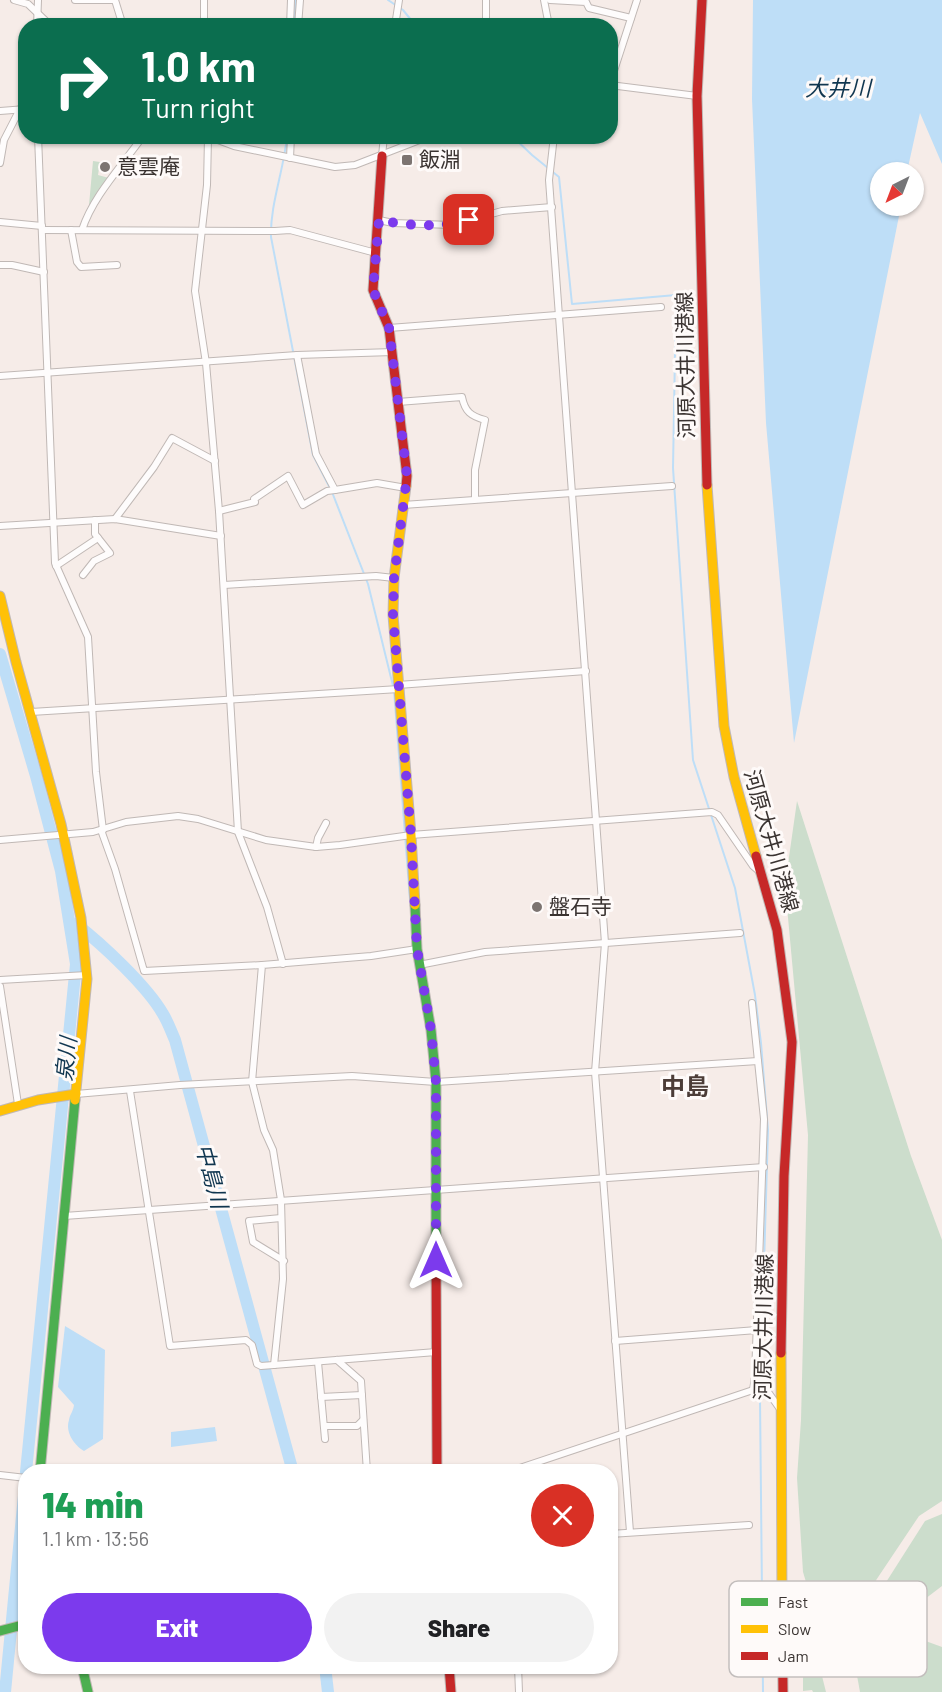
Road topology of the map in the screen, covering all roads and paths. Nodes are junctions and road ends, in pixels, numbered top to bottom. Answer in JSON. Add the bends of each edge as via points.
{"nodes":[{"id":1,"x":14,"y":0,"type":"edge"},
{"id":2,"x":38,"y":0,"type":"edge"},
{"id":3,"x":75,"y":0,"type":"edge"},
{"id":4,"x":115,"y":0,"type":"edge"},
{"id":5,"x":204,"y":0,"type":"edge"},
{"id":6,"x":291,"y":0,"type":"edge"},
{"id":7,"x":300,"y":0,"type":"edge"},
{"id":8,"x":486,"y":0,"type":"edge"},
{"id":9,"x":544,"y":0,"type":"edge"},
{"id":10,"x":550,"y":0,"type":"edge"},
{"id":11,"x":637,"y":0,"type":"edge"},
{"id":12,"x":702,"y":0,"type":"edge"},
{"id":13,"x":399,"y":1,"type":"edge"},
{"id":14,"x":38,"y":13,"type":"junction"},
{"id":15,"x":38,"y":18,"type":"edge"},
{"id":16,"x":43,"y":18,"type":"edge"},
{"id":17,"x":121,"y":18,"type":"edge"},
{"id":18,"x":204,"y":18,"type":"edge"},
{"id":19,"x":290,"y":18,"type":"edge"},
{"id":20,"x":299,"y":18,"type":"edge"},
{"id":21,"x":396,"y":18,"type":"edge"},
{"id":22,"x":486,"y":18,"type":"edge"},
{"id":23,"x":547,"y":18,"type":"edge"},
{"id":24,"x":631,"y":18,"type":"junction"},
{"id":25,"x":618,"y":59,"type":"edge"},
{"id":26,"x":618,"y":85,"type":"edge"},
{"id":27,"x":697,"y":96,"type":"junction"},
{"id":28,"x":18,"y":109,"type":"edge"},
{"id":29,"x":0,"y":111,"type":"edge"},
{"id":30,"x":18,"y":117,"type":"edge"},
{"id":31,"x":38,"y":144,"type":"edge"},
{"id":32,"x":137,"y":144,"type":"edge"},
{"id":33,"x":208,"y":144,"type":"edge"},
{"id":34,"x":228,"y":144,"type":"edge"},
{"id":35,"x":291,"y":144,"type":"edge"},
{"id":36,"x":383,"y":144,"type":"edge"},
{"id":37,"x":410,"y":144,"type":"edge"},
{"id":38,"x":553,"y":144,"type":"edge"},
{"id":39,"x":382,"y":156,"type":"junction"},
{"id":40,"x":290,"y":158,"type":"junction"},
{"id":41,"x":0,"y":164,"type":"edge"},
{"id":42,"x":552,"y":207,"type":"junction"},
{"id":43,"x":379,"y":220,"type":"junction"},
{"id":44,"x":0,"y":222,"type":"edge"},
{"id":45,"x":42,"y":228,"type":"junction"},
{"id":46,"x":71,"y":230,"type":"junction"},
{"id":47,"x":82,"y":230,"type":"junction"},
{"id":48,"x":202,"y":231,"type":"junction"},
{"id":49,"x":376,"y":253,"type":"junction"},
{"id":50,"x":0,"y":265,"type":"edge"},
{"id":51,"x":117,"y":265,"type":"dead end"},
{"id":52,"x":44,"y":272,"type":"junction"},
{"id":53,"x":661,"y":307,"type":"dead end"},
{"id":54,"x":560,"y":315,"type":"junction"},
{"id":55,"x":389,"y":328,"type":"junction"},
{"id":56,"x":393,"y":352,"type":"junction"},
{"id":57,"x":294,"y":356,"type":"junction"},
{"id":58,"x":206,"y":363,"type":"junction"},
{"id":59,"x":48,"y":373,"type":"junction"},
{"id":60,"x":0,"y":376,"type":"edge"},
{"id":61,"x":399,"y":402,"type":"junction"},
{"id":62,"x":215,"y":461,"type":"junction"},
{"id":63,"x":672,"y":486,"type":"dead end"},
{"id":64,"x":406,"y":488,"type":"junction"},
{"id":65,"x":332,"y":490,"type":"junction"},
{"id":66,"x":573,"y":492,"type":"junction"},
{"id":67,"x":475,"y":499,"type":"junction"},
{"id":68,"x":403,"y":505,"type":"junction"},
{"id":69,"x":219,"y":511,"type":"junction"},
{"id":70,"x":115,"y":519,"type":"junction"},
{"id":71,"x":95,"y":520,"type":"junction"},
{"id":72,"x":53,"y":522,"type":"junction"},
{"id":73,"x":0,"y":526,"type":"edge"},
{"id":74,"x":221,"y":537,"type":"junction"},
{"id":75,"x":98,"y":538,"type":"junction"},
{"id":76,"x":56,"y":566,"type":"junction"},
{"id":77,"x":84,"y":575,"type":"dead end"},
{"id":78,"x":394,"y":578,"type":"junction"},
{"id":79,"x":224,"y":585,"type":"junction"},
{"id":80,"x":0,"y":596,"type":"edge"},
{"id":81,"x":586,"y":671,"type":"junction"},
{"id":82,"x":396,"y":688,"type":"junction"},
{"id":83,"x":230,"y":699,"type":"junction"},
{"id":84,"x":91,"y":708,"type":"junction"},
{"id":85,"x":31,"y":712,"type":"junction"},
{"id":86,"x":597,"y":821,"type":"junction"},
{"id":87,"x":326,"y":823,"type":"dead end"},
{"id":88,"x":102,"y":830,"type":"junction"},
{"id":89,"x":238,"y":832,"type":"junction"},
{"id":90,"x":63,"y":835,"type":"junction"},
{"id":91,"x":407,"y":835,"type":"junction"},
{"id":92,"x":0,"y":840,"type":"edge"},
{"id":93,"x":316,"y":847,"type":"junction"},
{"id":94,"x":761,"y":872,"type":"junction"},
{"id":95,"x":741,"y":933,"type":"dead end"},
{"id":96,"x":605,"y":943,"type":"junction"},
{"id":97,"x":417,"y":949,"type":"junction"},
{"id":98,"x":283,"y":964,"type":"junction"},
{"id":99,"x":262,"y":965,"type":"junction"},
{"id":100,"x":419,"y":965,"type":"junction"},
{"id":101,"x":87,"y":975,"type":"junction"},
{"id":102,"x":0,"y":980,"type":"edge"},
{"id":103,"x":0,"y":986,"type":"edge"},
{"id":104,"x":752,"y":1003,"type":"dead end"},
{"id":105,"x":758,"y":1061,"type":"junction"},
{"id":106,"x":595,"y":1072,"type":"junction"},
{"id":107,"x":252,"y":1082,"type":"junction"},
{"id":108,"x":436,"y":1082,"type":"junction"},
{"id":109,"x":130,"y":1090,"type":"junction"},
{"id":110,"x":76,"y":1094,"type":"junction"},
{"id":111,"x":18,"y":1104,"type":"junction"},
{"id":112,"x":0,"y":1111,"type":"edge"},
{"id":113,"x":764,"y":1167,"type":"junction"},
{"id":114,"x":603,"y":1178,"type":"junction"},
{"id":115,"x":436,"y":1190,"type":"junction"},
{"id":116,"x":281,"y":1200,"type":"junction"},
{"id":117,"x":148,"y":1211,"type":"junction"},
{"id":118,"x":64,"y":1216,"type":"junction"},
{"id":119,"x":281,"y":1218,"type":"junction"},
{"id":120,"x":284,"y":1261,"type":"junction"},
{"id":121,"x":757,"y":1330,"type":"junction"},
{"id":122,"x":615,"y":1341,"type":"junction"},
{"id":123,"x":436,"y":1352,"type":"junction"},
{"id":124,"x":337,"y":1360,"type":"junction"},
{"id":125,"x":318,"y":1362,"type":"junction"},
{"id":126,"x":274,"y":1365,"type":"junction"},
{"id":127,"x":754,"y":1390,"type":"junction"},
{"id":128,"x":362,"y":1395,"type":"junction"},
{"id":129,"x":321,"y":1397,"type":"junction"},
{"id":130,"x":780,"y":1410,"type":"junction"},
{"id":131,"x":363,"y":1420,"type":"junction"},
{"id":132,"x":324,"y":1426,"type":"junction"},
{"id":133,"x":622,"y":1434,"type":"junction"},
{"id":134,"x":325,"y":1439,"type":"dead end"},
{"id":135,"x":41,"y":1464,"type":"edge"},
{"id":136,"x":366,"y":1464,"type":"edge"},
{"id":137,"x":437,"y":1464,"type":"edge"},
{"id":138,"x":532,"y":1464,"type":"edge"},
{"id":139,"x":0,"y":1474,"type":"edge"},
{"id":140,"x":18,"y":1477,"type":"edge"},
{"id":141,"x":749,"y":1525,"type":"dead end"},
{"id":142,"x":630,"y":1532,"type":"junction"},
{"id":143,"x":618,"y":1533,"type":"edge"},
{"id":144,"x":782,"y":1581,"type":"edge"},
{"id":145,"x":18,"y":1626,"type":"edge"},
{"id":146,"x":2,"y":1631,"type":"edge"},
{"id":147,"x":84,"y":1674,"type":"edge"},
{"id":148,"x":450,"y":1674,"type":"edge"},
{"id":149,"x":518,"y":1674,"type":"edge"},
{"id":150,"x":783,"y":1677,"type":"edge"},
{"id":151,"x":88,"y":1692,"type":"edge"},
{"id":152,"x":451,"y":1692,"type":"edge"},
{"id":153,"x":519,"y":1692,"type":"edge"},
{"id":154,"x":783,"y":1692,"type":"edge"}],
"edges":[{"from":1,"to":14,"type":"street","via":[[28,4]]},
{"from":2,"to":14,"type":"street"},
{"from":3,"to":4,"type":"street"},
{"from":4,"to":17,"type":"street"},
{"from":5,"to":18,"type":"street"},
{"from":6,"to":19,"type":"street"},
{"from":7,"to":20,"type":"street"},
{"from":8,"to":22,"type":"street"},
{"from":9,"to":23,"type":"street"},
{"from":10,"to":24,"type":"street","via":[[586,2],[589,8]]},
{"from":11,"to":24,"type":"street"},
{"from":12,"to":27,"type":"street","name":"河原大井川港線"},
{"from":13,"to":21,"type":"street"},
{"from":14,"to":15,"type":"street"},
{"from":14,"to":16,"type":"street"},
{"from":24,"to":25,"type":"street"},
{"from":26,"to":27,"type":"street"},
{"from":27,"to":94,"type":"street","name":"河原大井川港線","via":[[708,517],[724,726]]},
{"from":28,"to":29,"type":"street"},
{"from":30,"to":41,"type":"street","via":[[4,140]]},
{"from":31,"to":45,"type":"street"},
{"from":32,"to":47,"type":"street","via":[[94,204]]},
{"from":33,"to":48,"type":"street"},
{"from":34,"to":40,"type":"street"},
{"from":35,"to":40,"type":"street"},
{"from":36,"to":39,"type":"street"},
{"from":37,"to":39,"type":"street"},
{"from":38,"to":42,"type":"street","via":[[549,177]]},
{"from":39,"to":40,"type":"street","via":[[335,167]]},
{"from":39,"to":43,"type":"street"},
{"from":42,"to":43,"type":"street","via":[[502,211],[452,225]]},
{"from":42,"to":54,"type":"street"},
{"from":43,"to":49,"type":"street"},
{"from":44,"to":45,"type":"street"},
{"from":45,"to":46,"type":"street"},
{"from":45,"to":52,"type":"street"},
{"from":46,"to":47,"type":"street"},
{"from":46,"to":51,"type":"street","via":[[81,267]]},
{"from":47,"to":48,"type":"street"},
{"from":48,"to":49,"type":"street","via":[[290,230]]},
{"from":48,"to":58,"type":"street","via":[[195,291]]},
{"from":49,"to":55,"type":"street","via":[[373,290]]},
{"from":50,"to":52,"type":"street"},
{"from":52,"to":59,"type":"street"},
{"from":53,"to":54,"type":"street"},
{"from":54,"to":55,"type":"street"},
{"from":54,"to":66,"type":"street"},
{"from":55,"to":56,"type":"street"},
{"from":56,"to":57,"type":"street"},
{"from":56,"to":61,"type":"street"},
{"from":57,"to":58,"type":"street"},
{"from":57,"to":65,"type":"street","via":[[316,454]]},
{"from":58,"to":59,"type":"street"},
{"from":58,"to":62,"type":"street"},
{"from":59,"to":60,"type":"street"},
{"from":59,"to":72,"type":"street"},
{"from":61,"to":64,"type":"street"},
{"from":61,"to":67,"type":"street","via":[[462,398],[464,408],[473,417],[485,420],[475,470]]},
{"from":62,"to":69,"type":"street"},
{"from":62,"to":70,"type":"street","via":[[172,438]]},
{"from":63,"to":66,"type":"street"},
{"from":64,"to":65,"type":"street","via":[[377,483]]},
{"from":64,"to":68,"type":"street"},
{"from":65,"to":69,"type":"street","via":[[303,505],[288,476],[255,502]]},
{"from":66,"to":67,"type":"street"},
{"from":66,"to":81,"type":"street"},
{"from":67,"to":68,"type":"street"},
{"from":68,"to":78,"type":"street"},
{"from":69,"to":74,"type":"street"},
{"from":70,"to":71,"type":"street"},
{"from":70,"to":74,"type":"street"},
{"from":71,"to":72,"type":"street"},
{"from":71,"to":75,"type":"street"},
{"from":72,"to":73,"type":"street"},
{"from":72,"to":76,"type":"street"},
{"from":74,"to":79,"type":"street"},
{"from":75,"to":76,"type":"street"},
{"from":75,"to":77,"type":"street","via":[[110,553],[94,561]]},
{"from":76,"to":84,"type":"street","via":[[88,637]]},
{"from":78,"to":79,"type":"street"},
{"from":78,"to":82,"type":"street"},
{"from":79,"to":83,"type":"street"},
{"from":80,"to":85,"type":"street"},
{"from":81,"to":82,"type":"street"},
{"from":81,"to":86,"type":"street"},
{"from":82,"to":83,"type":"street"},
{"from":82,"to":91,"type":"street"},
{"from":83,"to":84,"type":"street"},
{"from":83,"to":89,"type":"street"},
{"from":84,"to":85,"type":"street"},
{"from":84,"to":88,"type":"street"},
{"from":85,"to":90,"type":"street"},
{"from":86,"to":91,"type":"street"},
{"from":86,"to":94,"type":"street","via":[[709,812],[718,816]]},
{"from":86,"to":96,"type":"street"},
{"from":87,"to":93,"type":"street"},
{"from":88,"to":89,"type":"street","via":[[126,822],[178,816]]},
{"from":88,"to":90,"type":"street"},
{"from":88,"to":99,"type":"street","via":[[144,971]]},
{"from":89,"to":93,"type":"street"},
{"from":89,"to":98,"type":"street"},
{"from":90,"to":92,"type":"street"},
{"from":90,"to":101,"type":"street","via":[[85,935]]},
{"from":91,"to":93,"type":"street"},
{"from":91,"to":97,"type":"street"},
{"from":94,"to":130,"type":"street","name":"河原大井川港線","via":[[777,930],[792,1042],[784,1176]]},
{"from":95,"to":96,"type":"street"},
{"from":96,"to":100,"type":"street","via":[[485,952]]},
{"from":96,"to":106,"type":"street"},
{"from":97,"to":98,"type":"street"},
{"from":97,"to":100,"type":"street"},
{"from":98,"to":99,"type":"street"},
{"from":99,"to":107,"type":"street"},
{"from":100,"to":108,"type":"street"},
{"from":101,"to":102,"type":"street"},
{"from":101,"to":110,"type":"street"},
{"from":103,"to":111,"type":"street"},
{"from":104,"to":105,"type":"street"},
{"from":105,"to":106,"type":"street"},
{"from":105,"to":113,"type":"street"},
{"from":106,"to":108,"type":"street"},
{"from":106,"to":114,"type":"street"},
{"from":107,"to":108,"type":"street","via":[[352,1077]]},
{"from":107,"to":109,"type":"street"},
{"from":107,"to":116,"type":"street","via":[[273,1150]]},
{"from":108,"to":115,"type":"street"},
{"from":109,"to":110,"type":"street"},
{"from":109,"to":117,"type":"street"},
{"from":110,"to":111,"type":"street"},
{"from":110,"to":118,"type":"street"},
{"from":111,"to":112,"type":"street"},
{"from":113,"to":114,"type":"street"},
{"from":113,"to":121,"type":"street"},
{"from":114,"to":115,"type":"street"},
{"from":114,"to":122,"type":"street"},
{"from":115,"to":116,"type":"street"},
{"from":115,"to":123,"type":"street"},
{"from":116,"to":117,"type":"street"},
{"from":116,"to":119,"type":"street"},
{"from":117,"to":118,"type":"street"},
{"from":117,"to":126,"type":"street","via":[[170,1346],[246,1340],[252,1345],[257,1364]]},
{"from":118,"to":135,"type":"street"},
{"from":119,"to":120,"type":"street"},
{"from":119,"to":120,"type":"street","via":[[249,1221],[253,1242]]},
{"from":120,"to":126,"type":"street"},
{"from":121,"to":122,"type":"street"},
{"from":121,"to":127,"type":"street"},
{"from":122,"to":133,"type":"street"},
{"from":123,"to":124,"type":"street"},
{"from":123,"to":137,"type":"street"},
{"from":124,"to":125,"type":"street"},
{"from":124,"to":128,"type":"street","via":[[361,1381]]},
{"from":125,"to":126,"type":"street"},
{"from":125,"to":129,"type":"street"},
{"from":127,"to":130,"type":"street","via":[[765,1389]]},
{"from":127,"to":133,"type":"street"},
{"from":128,"to":129,"type":"street"},
{"from":128,"to":131,"type":"street"},
{"from":129,"to":132,"type":"street"},
{"from":130,"to":144,"type":"street","name":"河原大井川港線"},
{"from":131,"to":132,"type":"street","via":[[357,1426]]},
{"from":131,"to":136,"type":"street"},
{"from":132,"to":134,"type":"street"},
{"from":133,"to":138,"type":"street"},
{"from":133,"to":142,"type":"street"},
{"from":139,"to":140,"type":"street"},
{"from":141,"to":142,"type":"street"},
{"from":142,"to":143,"type":"street"},
{"from":145,"to":146,"type":"street"},
{"from":147,"to":151,"type":"street"},
{"from":148,"to":152,"type":"street"},
{"from":149,"to":153,"type":"street"},
{"from":150,"to":154,"type":"street","name":"河原大井川港線"}]}
